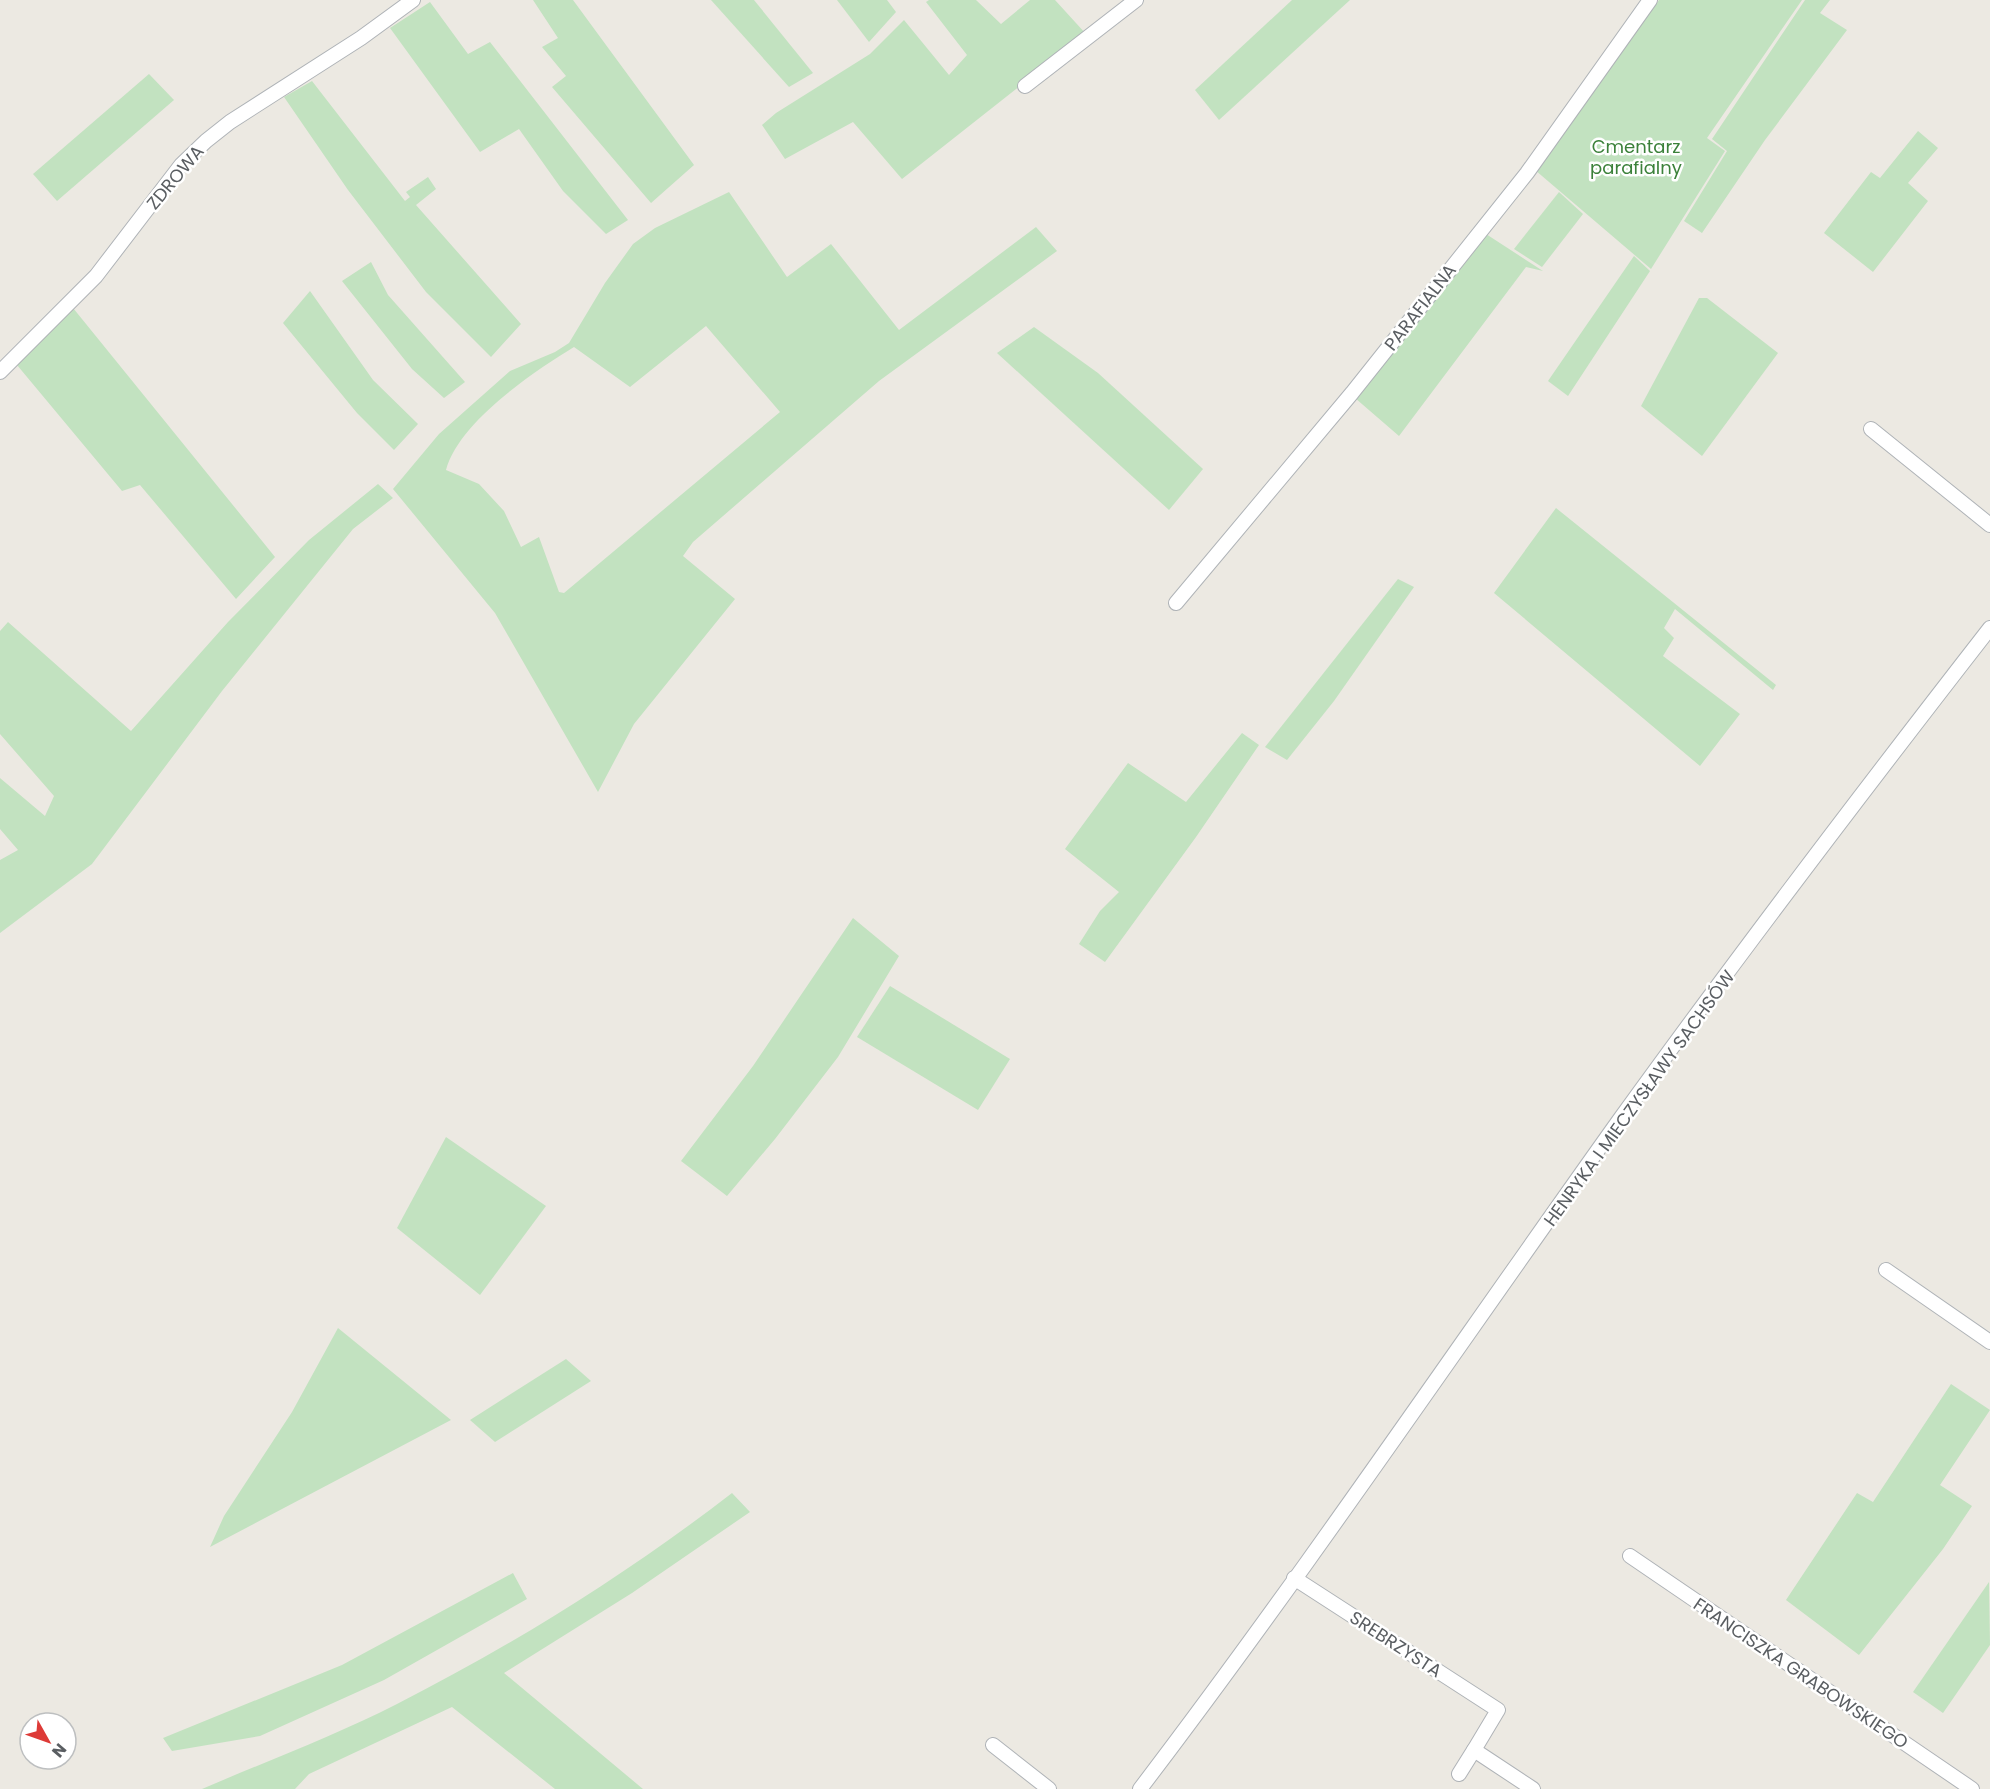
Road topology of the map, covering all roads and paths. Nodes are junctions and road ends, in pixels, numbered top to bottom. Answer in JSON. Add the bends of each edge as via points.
{"nodes":[{"id":1,"x":413,"y":0,"type":"edge"},
{"id":2,"x":1136,"y":0,"type":"edge"},
{"id":3,"x":1650,"y":0,"type":"edge"},
{"id":4,"x":1025,"y":86,"type":"dead end"},
{"id":5,"x":0,"y":372,"type":"edge"},
{"id":6,"x":1871,"y":429,"type":"dead end"},
{"id":7,"x":1990,"y":525,"type":"edge"},
{"id":8,"x":1176,"y":603,"type":"dead end"},
{"id":9,"x":1990,"y":628,"type":"edge"},
{"id":10,"x":1886,"y":1270,"type":"dead end"},
{"id":11,"x":1990,"y":1342,"type":"edge"},
{"id":12,"x":1630,"y":1556,"type":"dead end"},
{"id":13,"x":1295,"y":1576,"type":"junction"},
{"id":14,"x":993,"y":1745,"type":"dead end"},
{"id":15,"x":1474,"y":1750,"type":"junction"},
{"id":16,"x":1459,"y":1774,"type":"dead end"},
{"id":17,"x":1049,"y":1789,"type":"edge"},
{"id":18,"x":1140,"y":1789,"type":"edge"},
{"id":19,"x":1533,"y":1789,"type":"edge"},
{"id":20,"x":1972,"y":1789,"type":"edge"}],
"edges":[{"from":1,"to":5,"type":"street","name":"ZDROWA","via":[[206,141],[182,165],[96,276]]},
{"from":2,"to":4,"type":"street"},
{"from":3,"to":8,"type":"street","name":"PARAFIALNA","via":[[1527,173],[1352,393]]},
{"from":6,"to":7,"type":"street"},
{"from":9,"to":13,"type":"street","name":"HENRYKA I MIECZYSŁAWY SACHSÓW","via":[[1641,1092]]},
{"from":10,"to":11,"type":"street"},
{"from":12,"to":20,"type":"street","name":"FRANCISZKA GRABOWSKIEGO"},
{"from":13,"to":15,"type":"street","name":"SREBRZYSTA","via":[[1498,1710]]},
{"from":13,"to":18,"type":"street","name":"HENRYKA I MIECZYSŁAWY SACHSÓW"},
{"from":14,"to":17,"type":"street"},
{"from":15,"to":16,"type":"street"},
{"from":15,"to":19,"type":"street"}]}
